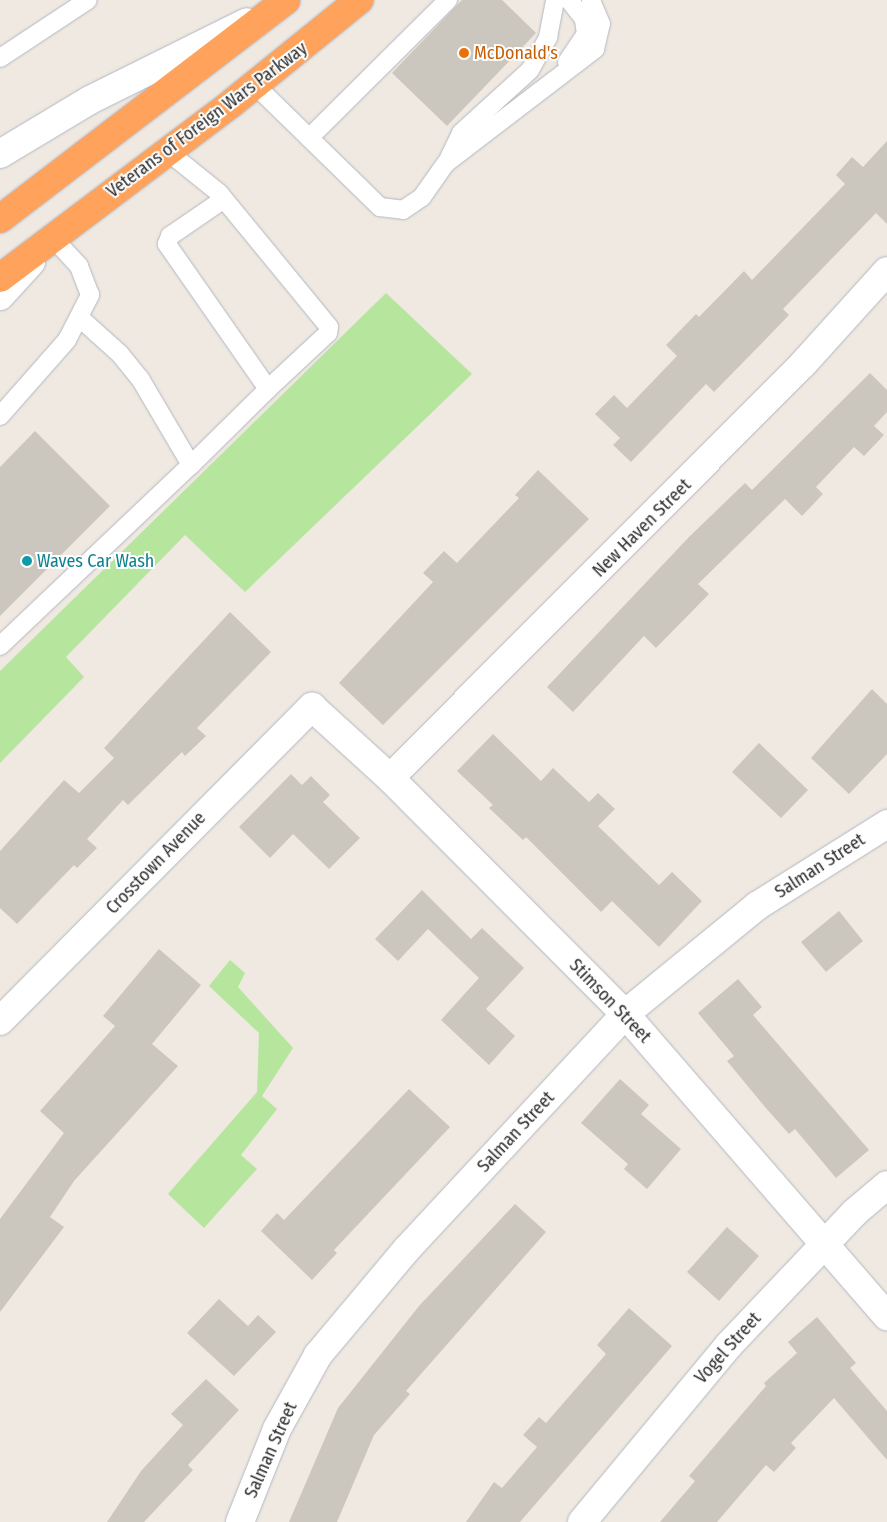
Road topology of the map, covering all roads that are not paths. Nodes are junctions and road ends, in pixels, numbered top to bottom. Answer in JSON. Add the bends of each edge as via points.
{"nodes":[{"id":1,"x":88,"y":0,"type":"edge"},
{"id":2,"x":359,"y":0,"type":"edge"},
{"id":3,"x":448,"y":0,"type":"edge"},
{"id":4,"x":555,"y":0,"type":"edge"},
{"id":5,"x":569,"y":0,"type":"edge"},
{"id":6,"x":591,"y":0,"type":"edge"},
{"id":7,"x":283,"y":3,"type":"edge"},
{"id":8,"x":0,"y":58,"type":"edge"},
{"id":9,"x":255,"y":85,"type":"junction"},
{"id":10,"x":538,"y":91,"type":"junction"},
{"id":11,"x":309,"y":138,"type":"junction"},
{"id":12,"x":167,"y":151,"type":"junction"},
{"id":13,"x":0,"y":154,"type":"edge"},
{"id":14,"x":446,"y":163,"type":"junction"},
{"id":15,"x":224,"y":199,"type":"junction"},
{"id":16,"x":0,"y":219,"type":"edge"},
{"id":17,"x":53,"y":238,"type":"junction"},
{"id":18,"x":887,"y":272,"type":"edge"},
{"id":19,"x":0,"y":278,"type":"edge"},
{"id":20,"x":0,"y":296,"type":"edge"},
{"id":21,"x":80,"y":319,"type":"junction"},
{"id":22,"x":268,"y":389,"type":"junction"},
{"id":23,"x":0,"y":416,"type":"edge"},
{"id":24,"x":191,"y":465,"type":"junction"},
{"id":25,"x":0,"y":646,"type":"edge"},
{"id":26,"x":312,"y":707,"type":"joint"},
{"id":27,"x":390,"y":778,"type":"junction"},
{"id":28,"x":887,"y":824,"type":"edge"},
{"id":29,"x":625,"y":1014,"type":"junction"},
{"id":30,"x":0,"y":1021,"type":"edge"},
{"id":31,"x":887,"y":1185,"type":"edge"},
{"id":32,"x":824,"y":1244,"type":"junction"},
{"id":33,"x":887,"y":1316,"type":"edge"},
{"id":34,"x":240,"y":1522,"type":"edge"},
{"id":35,"x":582,"y":1522,"type":"edge"}],
"edges":[{"from":1,"to":8,"type":"lane"},
{"from":2,"to":9,"type":"highway","name":"Veterans of Foreign Wars Parkway"},
{"from":3,"to":11,"type":"lane"},
{"from":4,"to":14,"type":"lane","via":[[548,37],[530,70],[461,133]]},
{"from":5,"to":10,"type":"lane","via":[[584,20],[586,34],[572,57]]},
{"from":6,"to":10,"type":"lane","via":[[601,24],[595,49]]},
{"from":7,"to":13,"type":"street","via":[[90,100]]},
{"from":7,"to":16,"type":"highway"},
{"from":9,"to":11,"type":"lane"},
{"from":9,"to":12,"type":"highway","name":"Veterans of Foreign Wars Parkway"},
{"from":10,"to":14,"type":"lane"},
{"from":11,"to":14,"type":"lane","via":[[380,207],[403,210],[422,197]]},
{"from":12,"to":15,"type":"lane"},
{"from":12,"to":17,"type":"highway","name":"Veterans of Foreign Wars Parkway"},
{"from":15,"to":22,"type":"lane","via":[[170,236],[167,244]]},
{"from":15,"to":22,"type":"lane","via":[[329,326],[328,333]]},
{"from":17,"to":19,"type":"highway","name":"Veterans of Foreign Wars Parkway"},
{"from":17,"to":20,"type":"street","name":"Veterans of Foreign Wars Parkway"},
{"from":17,"to":21,"type":"lane","via":[[79,266],[90,296]]},
{"from":18,"to":27,"type":"street","name":"New Haven Street","via":[[803,364]]},
{"from":21,"to":23,"type":"lane"},
{"from":21,"to":24,"type":"lane","via":[[120,354],[141,380]]},
{"from":22,"to":24,"type":"lane"},
{"from":24,"to":25,"type":"lane"},
{"from":26,"to":27,"type":"street","name":"Stimson Street"},
{"from":26,"to":30,"type":"street","name":"Crosstown Avenue"},
{"from":27,"to":29,"type":"street","name":"Stimson Street"},
{"from":28,"to":29,"type":"street","name":"Salman Street","via":[[757,906]]},
{"from":29,"to":32,"type":"street","name":"Stimson Street"},
{"from":29,"to":34,"type":"street","name":"Salman Street","via":[[407,1249],[318,1354],[277,1429]]},
{"from":31,"to":32,"type":"street","name":"Vogel Street"},
{"from":32,"to":33,"type":"street","name":"Stimson Street"},
{"from":32,"to":35,"type":"street","name":"Vogel Street","via":[[728,1346]]}]}
